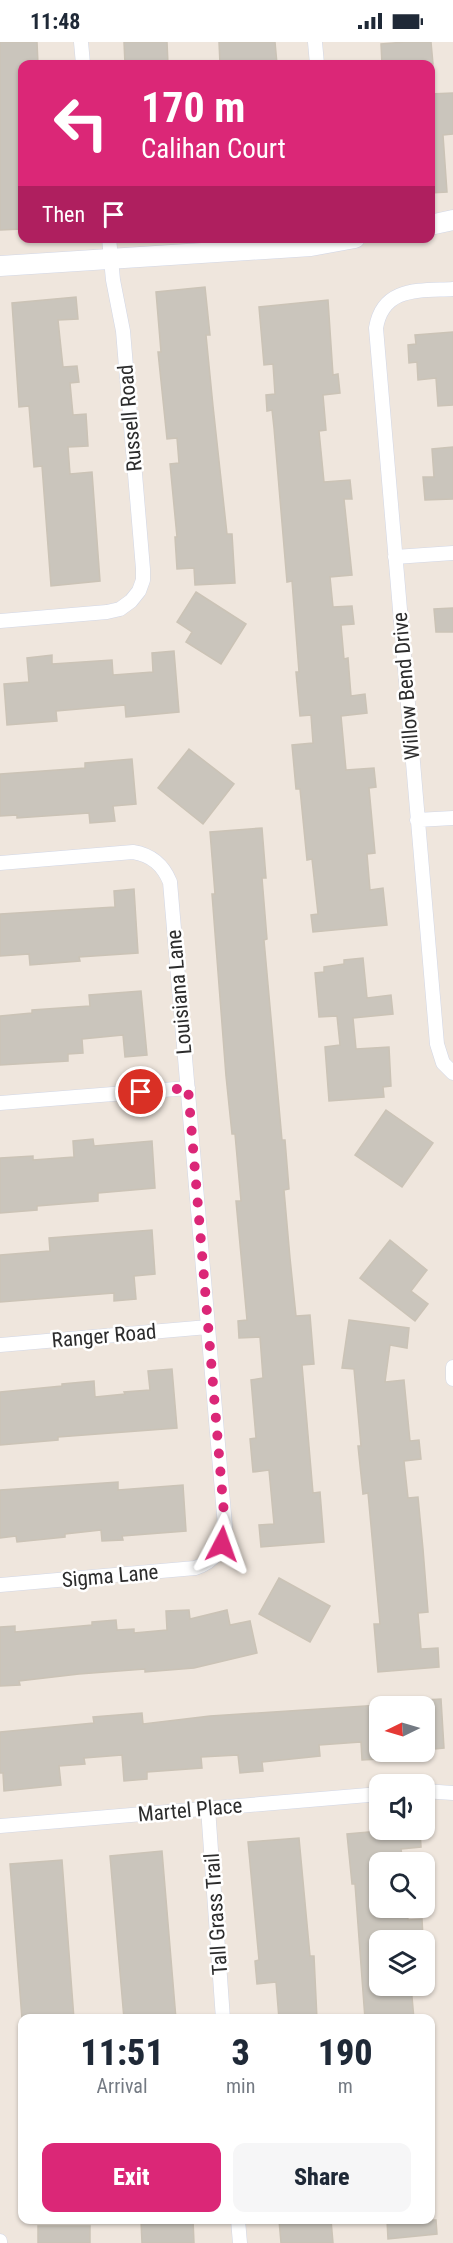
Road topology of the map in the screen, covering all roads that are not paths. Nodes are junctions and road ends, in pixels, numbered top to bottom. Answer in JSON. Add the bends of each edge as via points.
{"nodes":[{"id":1,"x":81,"y":42,"type":"edge"},
{"id":2,"x":315,"y":42,"type":"edge"},
{"id":3,"x":83,"y":60,"type":"edge"},
{"id":4,"x":317,"y":60,"type":"edge"},
{"id":5,"x":453,"y":220,"type":"edge"},
{"id":6,"x":435,"y":224,"type":"edge"},
{"id":7,"x":328,"y":243,"type":"edge"},
{"id":8,"x":110,"y":248,"type":"edge"},
{"id":9,"x":0,"y":266,"type":"edge"},
{"id":10,"x":453,"y":289,"type":"edge"},
{"id":11,"x":453,"y":553,"type":"edge"},
{"id":12,"x":395,"y":557,"type":"junction"},
{"id":13,"x":0,"y":621,"type":"edge"},
{"id":14,"x":453,"y":818,"type":"edge"},
{"id":15,"x":417,"y":820,"type":"junction"},
{"id":16,"x":0,"y":863,"type":"edge"},
{"id":17,"x":450,"y":1071,"type":"edge"},
{"id":18,"x":188,"y":1088,"type":"junction"},
{"id":19,"x":0,"y":1104,"type":"edge"},
{"id":20,"x":208,"y":1327,"type":"junction"},
{"id":21,"x":0,"y":1345,"type":"edge"},
{"id":22,"x":453,"y":1367,"type":"edge"},
{"id":23,"x":453,"y":1378,"type":"edge"},
{"id":24,"x":216,"y":1555,"type":"joint"},
{"id":25,"x":0,"y":1586,"type":"edge"},
{"id":26,"x":435,"y":1792,"type":"edge"},
{"id":27,"x":453,"y":1793,"type":"edge"},
{"id":28,"x":369,"y":1795,"type":"edge"},
{"id":29,"x":208,"y":1808,"type":"junction"},
{"id":30,"x":0,"y":1826,"type":"edge"},
{"id":31,"x":223,"y":2014,"type":"edge"},
{"id":32,"x":238,"y":2224,"type":"edge"},
{"id":33,"x":240,"y":2243,"type":"edge"}],
"edges":[{"from":1,"to":3,"type":"street"},
{"from":2,"to":4,"type":"street"},
{"from":5,"to":6,"type":"street"},
{"from":7,"to":8,"type":"street"},
{"from":8,"to":9,"type":"street"},
{"from":8,"to":13,"type":"street","name":"Russell Road","via":[[123,331],[143,569],[141,586],[126,606],[113,611]]},
{"from":10,"to":12,"type":"street","name":"Willow Bend Drive","via":[[407,292],[396,296],[379,315],[376,335]]},
{"from":11,"to":12,"type":"street"},
{"from":12,"to":15,"type":"street","name":"Willow Bend Drive"},
{"from":14,"to":15,"type":"street"},
{"from":15,"to":17,"type":"street","name":"Willow Bend Drive","via":[[436,1044]]},
{"from":16,"to":18,"type":"street","name":"Louisiana Lane","via":[[127,852],[140,853],[164,871],[170,889]]},
{"from":18,"to":19,"type":"street"},
{"from":18,"to":20,"type":"street","name":"Louisiana Lane"},
{"from":20,"to":21,"type":"street","name":"Ranger Road"},
{"from":20,"to":24,"type":"street","name":"Louisiana Lane","via":[[225,1526]]},
{"from":22,"to":23,"type":"street"},
{"from":24,"to":25,"type":"street","name":"Sigma Lane","via":[[189,1569]]},
{"from":26,"to":27,"type":"street"},
{"from":28,"to":29,"type":"street","name":"Martel Place"},
{"from":29,"to":30,"type":"street","name":"Martel Place"},
{"from":29,"to":31,"type":"street","name":"Tall Grass Trail"},
{"from":32,"to":33,"type":"street"}]}
